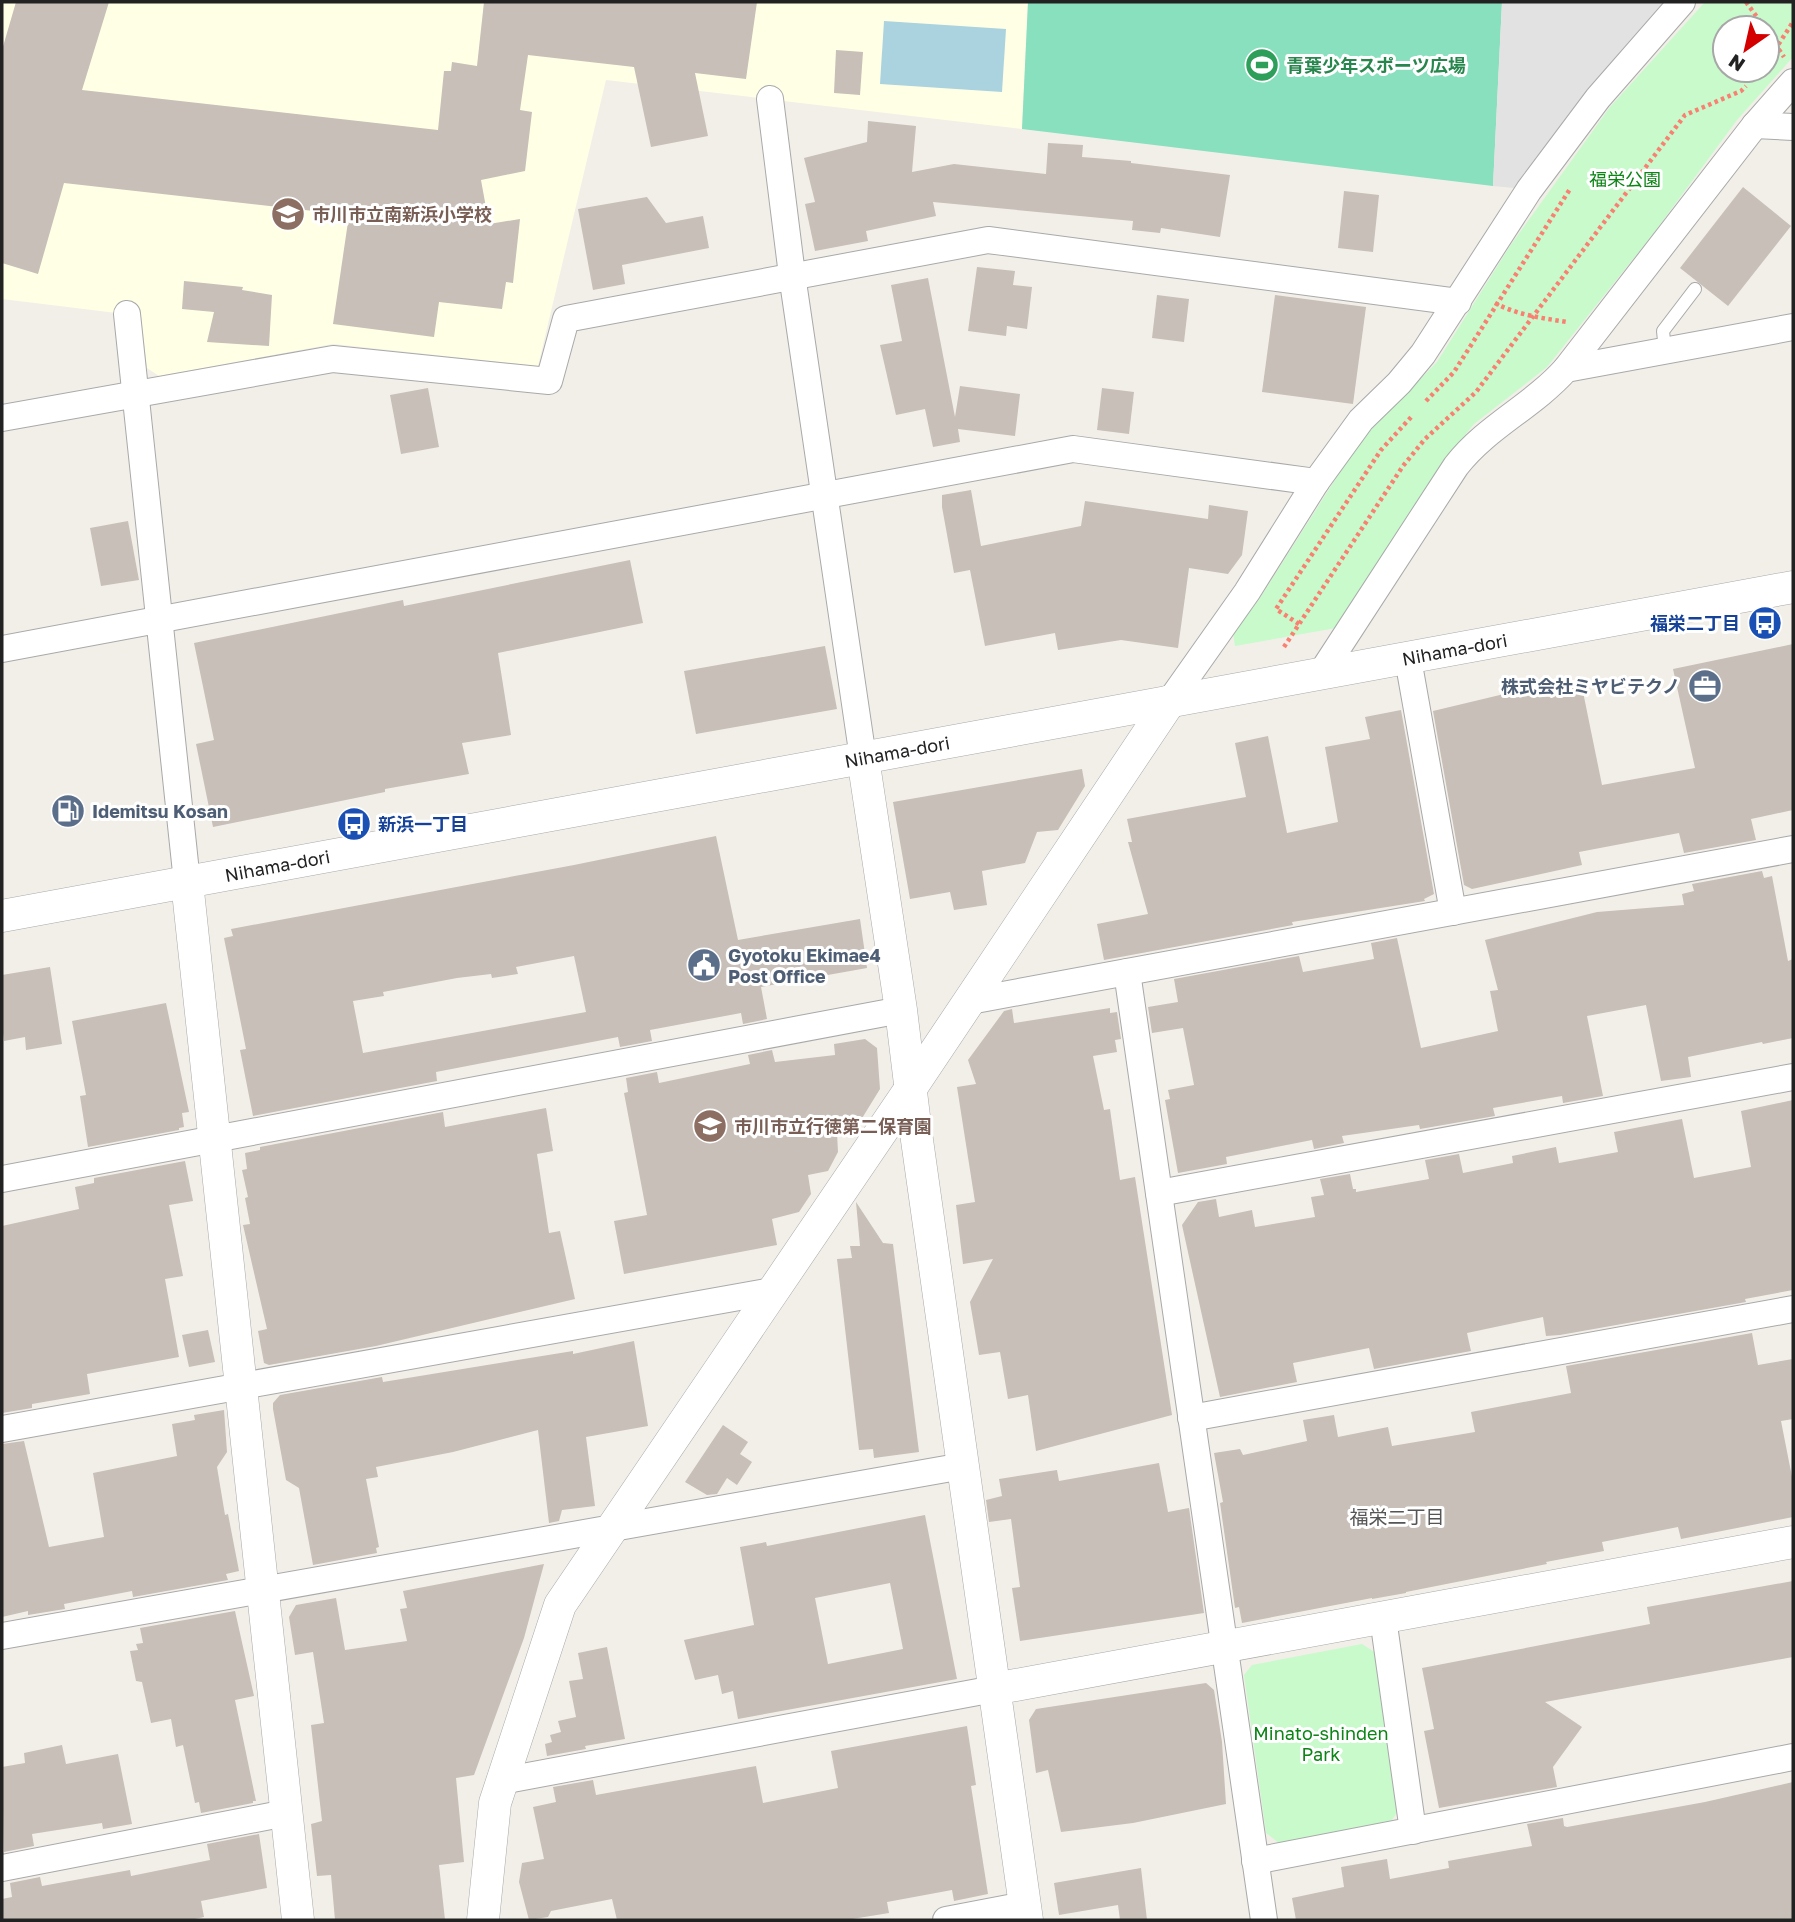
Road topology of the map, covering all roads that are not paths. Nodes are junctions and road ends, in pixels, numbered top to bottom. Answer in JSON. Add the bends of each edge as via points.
{"nodes":[{"id":1,"x":1682,"y":2,"type":"edge"},
{"id":2,"x":1791,"y":73,"type":"edge"},
{"id":3,"x":770,"y":99,"type":"dead end"},
{"id":4,"x":1755,"y":125,"type":"junction"},
{"id":5,"x":1793,"y":127,"type":"edge"},
{"id":6,"x":792,"y":275,"type":"junction"},
{"id":7,"x":1695,"y":289,"type":"dead end"},
{"id":8,"x":1458,"y":302,"type":"junction"},
{"id":9,"x":127,"y":314,"type":"dead end"},
{"id":10,"x":1793,"y":327,"type":"edge"},
{"id":11,"x":1665,"y":350,"type":"junction"},
{"id":12,"x":1566,"y":369,"type":"junction"},
{"id":13,"x":137,"y":393,"type":"junction"},
{"id":14,"x":2,"y":418,"type":"edge"},
{"id":15,"x":1316,"y":482,"type":"junction"},
{"id":16,"x":823,"y":495,"type":"junction"},
{"id":17,"x":1793,"y":587,"type":"edge"},
{"id":18,"x":158,"y":621,"type":"junction"},
{"id":19,"x":2,"y":649,"type":"edge"},
{"id":20,"x":1408,"y":659,"type":"junction"},
{"id":21,"x":1320,"y":675,"type":"junction"},
{"id":22,"x":1170,"y":701,"type":"junction"},
{"id":23,"x":863,"y":758,"type":"junction"},
{"id":24,"x":1792,"y":853,"type":"edge"},
{"id":25,"x":187,"y":881,"type":"junction"},
{"id":26,"x":1453,"y":912,"type":"junction"},
{"id":27,"x":2,"y":916,"type":"edge"},
{"id":28,"x":1127,"y":972,"type":"junction"},
{"id":29,"x":970,"y":1001,"type":"junction"},
{"id":30,"x":901,"y":1010,"type":"junction"},
{"id":31,"x":1793,"y":1077,"type":"edge"},
{"id":32,"x":911,"y":1088,"type":"junction"},
{"id":33,"x":215,"y":1140,"type":"junction"},
{"id":34,"x":2,"y":1179,"type":"edge"},
{"id":35,"x":1158,"y":1193,"type":"junction"},
{"id":36,"x":772,"y":1291,"type":"junction"},
{"id":37,"x":1793,"y":1308,"type":"edge"},
{"id":38,"x":241,"y":1385,"type":"junction"},
{"id":39,"x":1191,"y":1418,"type":"junction"},
{"id":40,"x":2,"y":1429,"type":"edge"},
{"id":41,"x":962,"y":1466,"type":"junction"},
{"id":42,"x":611,"y":1528,"type":"junction"},
{"id":43,"x":1793,"y":1542,"type":"edge"},
{"id":44,"x":262,"y":1589,"type":"junction"},
{"id":45,"x":1383,"y":1618,"type":"junction"},
{"id":46,"x":2,"y":1636,"type":"edge"},
{"id":47,"x":1224,"y":1647,"type":"junction"},
{"id":48,"x":994,"y":1689,"type":"junction"},
{"id":49,"x":1793,"y":1757,"type":"edge"},
{"id":50,"x":501,"y":1782,"type":"junction"},
{"id":51,"x":286,"y":1813,"type":"junction"},
{"id":52,"x":1413,"y":1831,"type":"junction"},
{"id":53,"x":1255,"y":1861,"type":"junction"},
{"id":54,"x":2,"y":1868,"type":"edge"},
{"id":55,"x":1026,"y":1913,"type":"edge"},
{"id":56,"x":298,"y":1920,"type":"edge"},
{"id":57,"x":483,"y":1920,"type":"edge"},
{"id":58,"x":946,"y":1920,"type":"edge"},
{"id":59,"x":1264,"y":1920,"type":"edge"}],
"edges":[{"from":1,"to":8,"type":"street","via":[[1598,98],[1497,238]]},
{"from":2,"to":4,"type":"street"},
{"from":3,"to":6,"type":"street"},
{"from":4,"to":5,"type":"street"},
{"from":4,"to":12,"type":"street"},
{"from":6,"to":8,"type":"street","via":[[988,240]]},
{"from":6,"to":13,"type":"street","via":[[566,319],[549,381],[333,359]]},
{"from":6,"to":16,"type":"street"},
{"from":7,"to":11,"type":"lane","via":[[1663,331]]},
{"from":8,"to":15,"type":"street","via":[[1423,354],[1361,420]]},
{"from":9,"to":13,"type":"street"},
{"from":10,"to":11,"type":"street"},
{"from":11,"to":12,"type":"street"},
{"from":12,"to":21,"type":"street","via":[[1547,390],[1469,449]]},
{"from":13,"to":14,"type":"street"},
{"from":13,"to":18,"type":"street"},
{"from":15,"to":16,"type":"street","via":[[1073,449]]},
{"from":15,"to":22,"type":"street","via":[[1247,592]]},
{"from":16,"to":18,"type":"street"},
{"from":16,"to":23,"type":"street"},
{"from":17,"to":20,"type":"street","name":"Nihama-dori"},
{"from":18,"to":19,"type":"street"},
{"from":18,"to":25,"type":"street"},
{"from":20,"to":21,"type":"street","name":"Nihama-dori"},
{"from":20,"to":26,"type":"street"},
{"from":21,"to":22,"type":"street","name":"Nihama-dori"},
{"from":22,"to":23,"type":"street","name":"Nihama-dori"},
{"from":22,"to":29,"type":"street"},
{"from":23,"to":25,"type":"street","name":"Nihama-dori"},
{"from":23,"to":30,"type":"street"},
{"from":24,"to":26,"type":"street"},
{"from":25,"to":27,"type":"street","name":"Nihama-dori"},
{"from":25,"to":33,"type":"street"},
{"from":26,"to":28,"type":"street"},
{"from":28,"to":29,"type":"street"},
{"from":28,"to":35,"type":"street"},
{"from":29,"to":32,"type":"street"},
{"from":30,"to":32,"type":"street"},
{"from":30,"to":33,"type":"street"},
{"from":31,"to":35,"type":"street"},
{"from":32,"to":36,"type":"street"},
{"from":32,"to":41,"type":"street"},
{"from":33,"to":34,"type":"street"},
{"from":33,"to":38,"type":"street"},
{"from":35,"to":39,"type":"street"},
{"from":36,"to":38,"type":"street"},
{"from":36,"to":42,"type":"street"},
{"from":37,"to":39,"type":"street"},
{"from":38,"to":40,"type":"street"},
{"from":38,"to":44,"type":"street"},
{"from":39,"to":47,"type":"street"},
{"from":41,"to":42,"type":"street"},
{"from":41,"to":48,"type":"street"},
{"from":42,"to":44,"type":"street"},
{"from":42,"to":50,"type":"street","via":[[560,1605]]},
{"from":43,"to":45,"type":"street"},
{"from":44,"to":46,"type":"street"},
{"from":44,"to":51,"type":"street"},
{"from":45,"to":47,"type":"street"},
{"from":45,"to":52,"type":"street"},
{"from":47,"to":48,"type":"street"},
{"from":47,"to":53,"type":"street"},
{"from":48,"to":50,"type":"street"},
{"from":48,"to":55,"type":"street"},
{"from":49,"to":52,"type":"street"},
{"from":50,"to":57,"type":"street"},
{"from":51,"to":54,"type":"street"},
{"from":51,"to":56,"type":"street"},
{"from":52,"to":53,"type":"street"},
{"from":53,"to":59,"type":"street"},
{"from":55,"to":58,"type":"street"}]}
